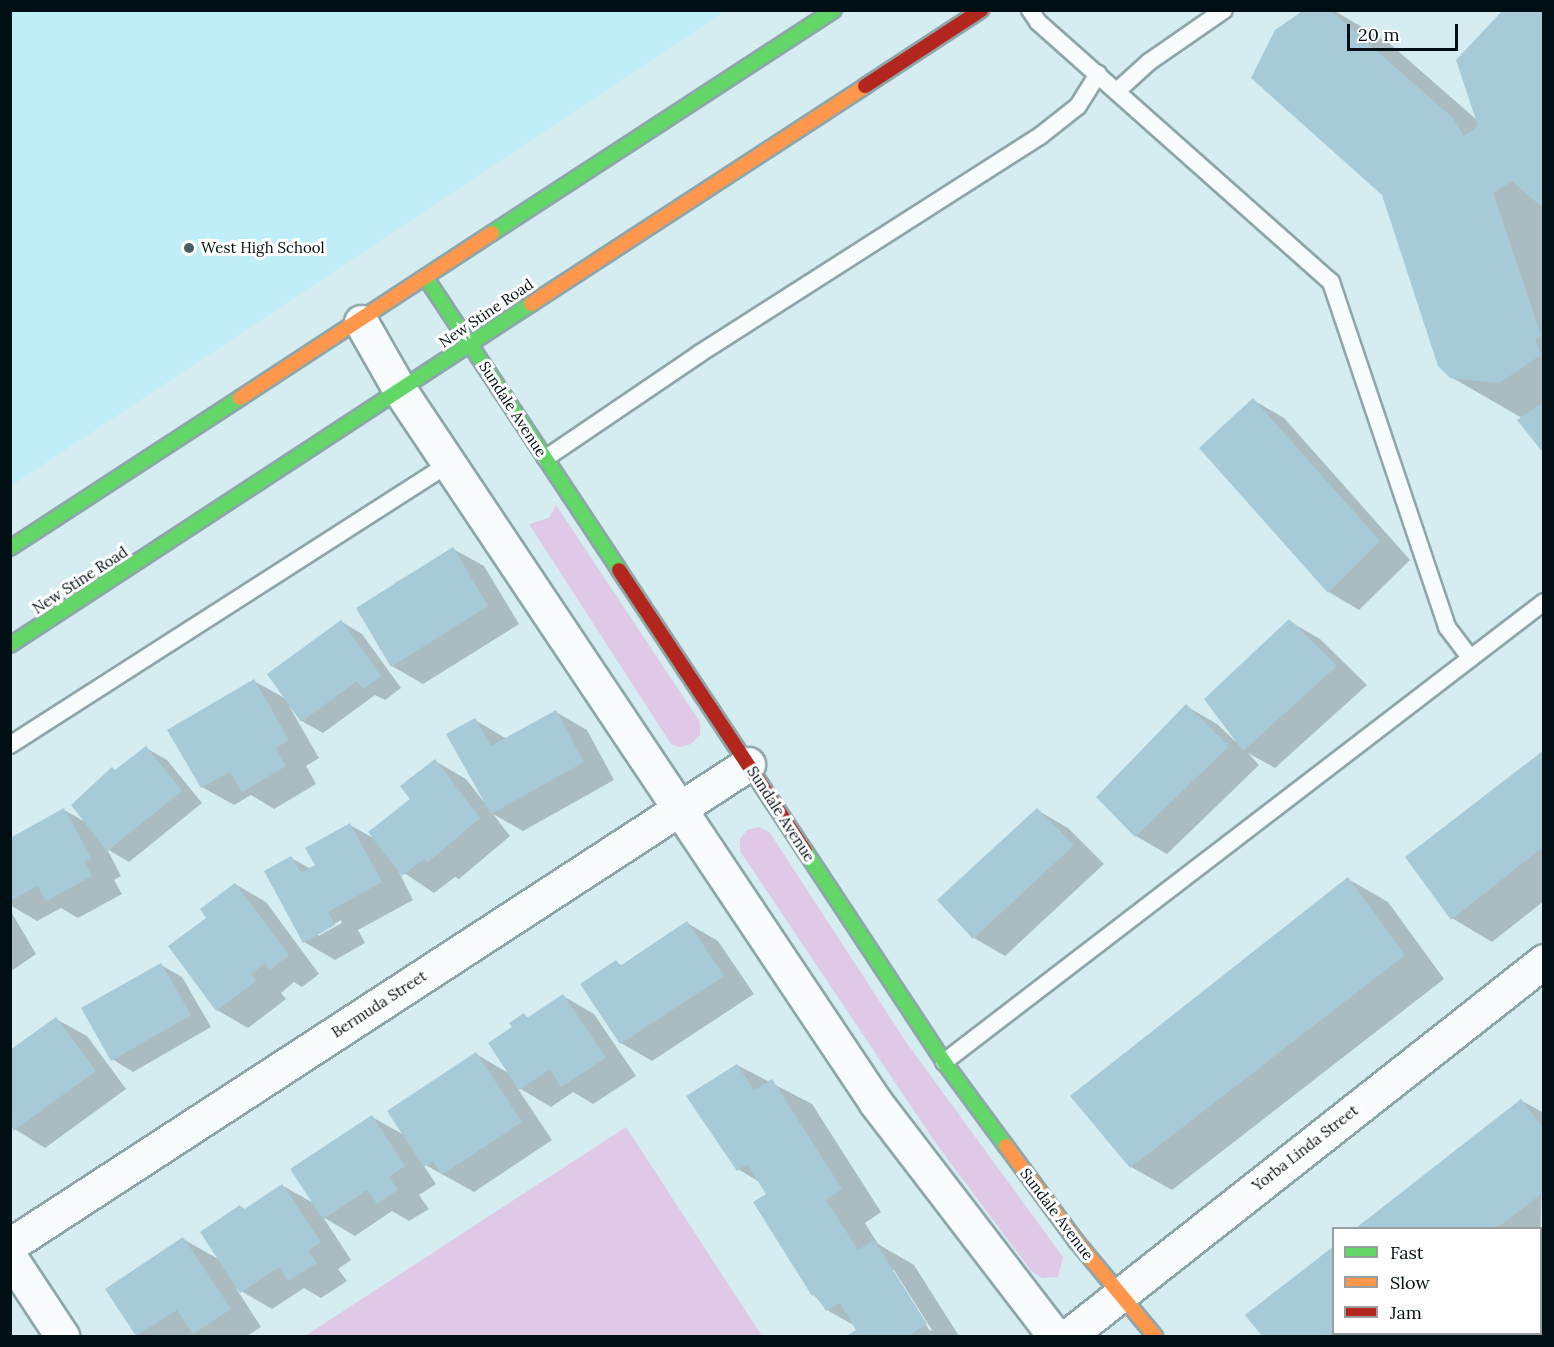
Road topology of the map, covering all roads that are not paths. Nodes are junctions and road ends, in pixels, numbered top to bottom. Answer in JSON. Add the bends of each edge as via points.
{"nodes":[{"id":1,"x":834,"y":10,"type":"edge"},
{"id":2,"x":981,"y":10,"type":"edge"},
{"id":3,"x":1030,"y":10,"type":"edge"},
{"id":4,"x":1224,"y":10,"type":"edge"},
{"id":5,"x":1098,"y":74,"type":"junction"},
{"id":6,"x":1117,"y":91,"type":"junction"},
{"id":7,"x":426,"y":278,"type":"junction"},
{"id":8,"x":361,"y":322,"type":"junction"},
{"id":9,"x":469,"y":343,"type":"junction"},
{"id":10,"x":401,"y":392,"type":"junction"},
{"id":11,"x":546,"y":458,"type":"junction"},
{"id":12,"x":450,"y":464,"type":"junction"},
{"id":13,"x":10,"y":548,"type":"edge"},
{"id":14,"x":1544,"y":602,"type":"edge"},
{"id":15,"x":10,"y":645,"type":"edge"},
{"id":16,"x":1470,"y":658,"type":"junction"},
{"id":17,"x":10,"y":745,"type":"edge"},
{"id":18,"x":748,"y":764,"type":"junction"},
{"id":19,"x":680,"y":807,"type":"junction"},
{"id":20,"x":1544,"y":961,"type":"edge"},
{"id":21,"x":944,"y":1062,"type":"junction"},
{"id":22,"x":10,"y":1245,"type":"edge"},
{"id":23,"x":10,"y":1257,"type":"edge"},
{"id":24,"x":1118,"y":1293,"type":"junction"},
{"id":25,"x":62,"y":1336,"type":"edge"},
{"id":26,"x":1055,"y":1336,"type":"edge"},
{"id":27,"x":1068,"y":1336,"type":"edge"},
{"id":28,"x":1155,"y":1336,"type":"edge"}],
"edges":[{"from":1,"to":7,"type":"main road"},
{"from":2,"to":9,"type":"main road","name":"New Stine Road"},
{"from":3,"to":5,"type":"lane"},
{"from":4,"to":6,"type":"lane","via":[[1149,62]]},
{"from":5,"to":6,"type":"lane"},
{"from":5,"to":11,"type":"lane","via":[[1078,106],[1041,136],[699,354]]},
{"from":6,"to":16,"type":"lane","via":[[1331,282],[1448,627]]},
{"from":7,"to":8,"type":"main road"},
{"from":7,"to":9,"type":"main road","name":"Sundale Avenue"},
{"from":8,"to":10,"type":"street"},
{"from":8,"to":13,"type":"main road"},
{"from":9,"to":10,"type":"main road","name":"New Stine Road"},
{"from":9,"to":11,"type":"main road","name":"Sundale Avenue"},
{"from":10,"to":12,"type":"street"},
{"from":10,"to":15,"type":"main road","name":"New Stine Road"},
{"from":11,"to":18,"type":"main road","name":"Sundale Avenue"},
{"from":12,"to":17,"type":"lane"},
{"from":12,"to":19,"type":"street"},
{"from":14,"to":16,"type":"lane"},
{"from":16,"to":21,"type":"lane"},
{"from":18,"to":19,"type":"street","name":"Bermuda Street"},
{"from":18,"to":21,"type":"main road","name":"Sundale Avenue"},
{"from":19,"to":22,"type":"street","name":"Bermuda Street"},
{"from":19,"to":26,"type":"street","via":[[876,1103]]},
{"from":20,"to":24,"type":"street","name":"Yorba Linda Street"},
{"from":21,"to":24,"type":"main road","name":"Sundale Avenue"},
{"from":23,"to":25,"type":"street"},
{"from":24,"to":27,"type":"street","name":"Yorba Linda Street"},
{"from":24,"to":28,"type":"main road","name":"Sundale Avenue"}]}
